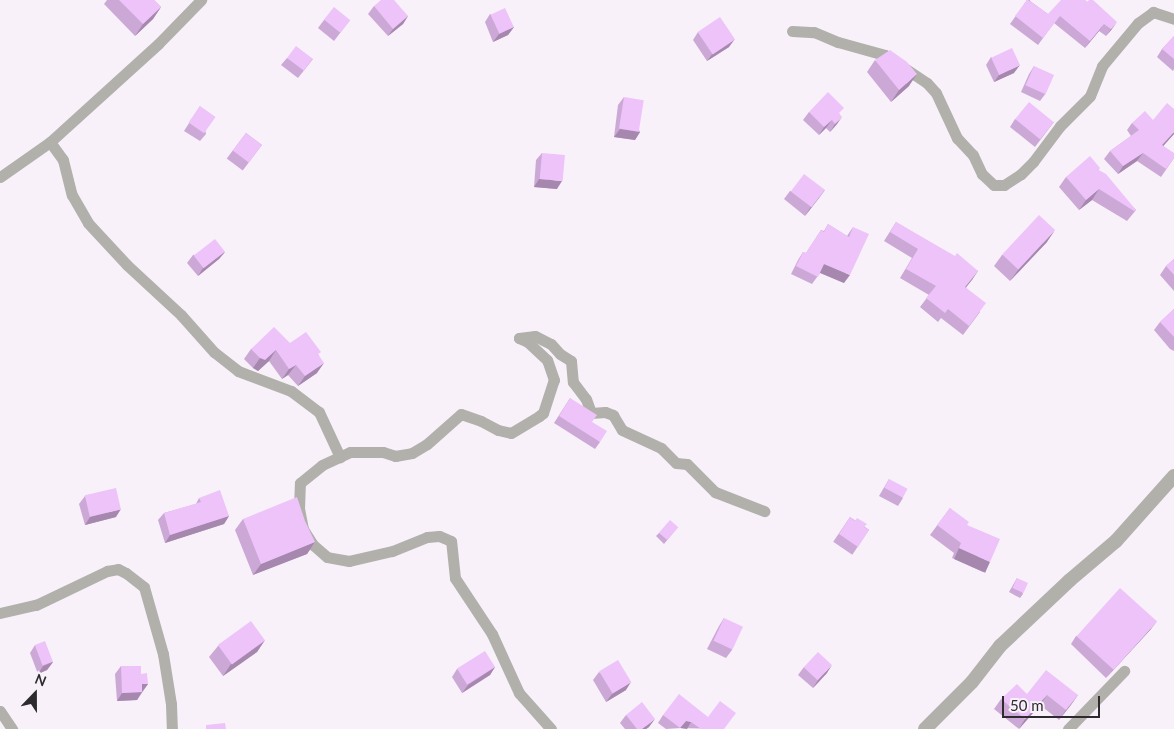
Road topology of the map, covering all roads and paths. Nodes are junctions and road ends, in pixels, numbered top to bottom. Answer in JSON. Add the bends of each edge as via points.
{"nodes":[{"id":1,"x":201,"y":0,"type":"edge"},
{"id":2,"x":1174,"y":19,"type":"edge"},
{"id":3,"x":792,"y":31,"type":"dead end"},
{"id":4,"x":50,"y":142,"type":"junction"},
{"id":5,"x":0,"y":177,"type":"edge"},
{"id":6,"x":340,"y":457,"type":"junction"},
{"id":7,"x":1174,"y":476,"type":"edge"},
{"id":8,"x":764,"y":511,"type":"dead end"},
{"id":9,"x":0,"y":613,"type":"edge"},
{"id":10,"x":1124,"y":671,"type":"dead end"},
{"id":11,"x":0,"y":711,"type":"edge"},
{"id":12,"x":12,"y":729,"type":"edge"},
{"id":13,"x":172,"y":729,"type":"edge"},
{"id":14,"x":551,"y":729,"type":"edge"},
{"id":15,"x":925,"y":729,"type":"edge"},
{"id":16,"x":1068,"y":729,"type":"edge"}],
"edges":[{"from":1,"to":4,"type":"street","via":[[158,44]]},
{"from":2,"to":3,"type":"street","via":[[1152,12],[1138,22],[1102,66],[1090,96],[1060,126],[1033,162],[1004,185],[994,185],[982,174],[974,155],[957,138],[936,93],[927,83],[884,55],[814,32]]},
{"from":4,"to":5,"type":"street"},
{"from":4,"to":6,"type":"street","via":[[63,160],[72,195],[88,223],[214,352],[238,371],[291,391],[319,412]]},
{"from":6,"to":8,"type":"street","via":[[350,452],[383,452],[395,456],[412,454],[460,414],[511,433],[539,416],[543,413],[554,380],[547,360],[519,338],[535,336],[572,361],[573,382],[586,399],[591,413],[605,412],[613,416],[622,430],[661,448],[676,464],[687,464],[715,492]]},
{"from":6,"to":14,"type":"street","via":[[322,465],[300,483],[299,509],[303,529],[312,545],[327,557],[349,561],[392,551],[427,537],[439,536],[451,541],[455,578],[492,634],[519,693]]},
{"from":7,"to":15,"type":"street","via":[[1116,541],[1014,633],[972,682]]},
{"from":9,"to":13,"type":"street","via":[[36,605],[107,571],[126,573],[144,587],[163,654]]},
{"from":10,"to":16,"type":"street"},
{"from":11,"to":12,"type":"street"}]}
